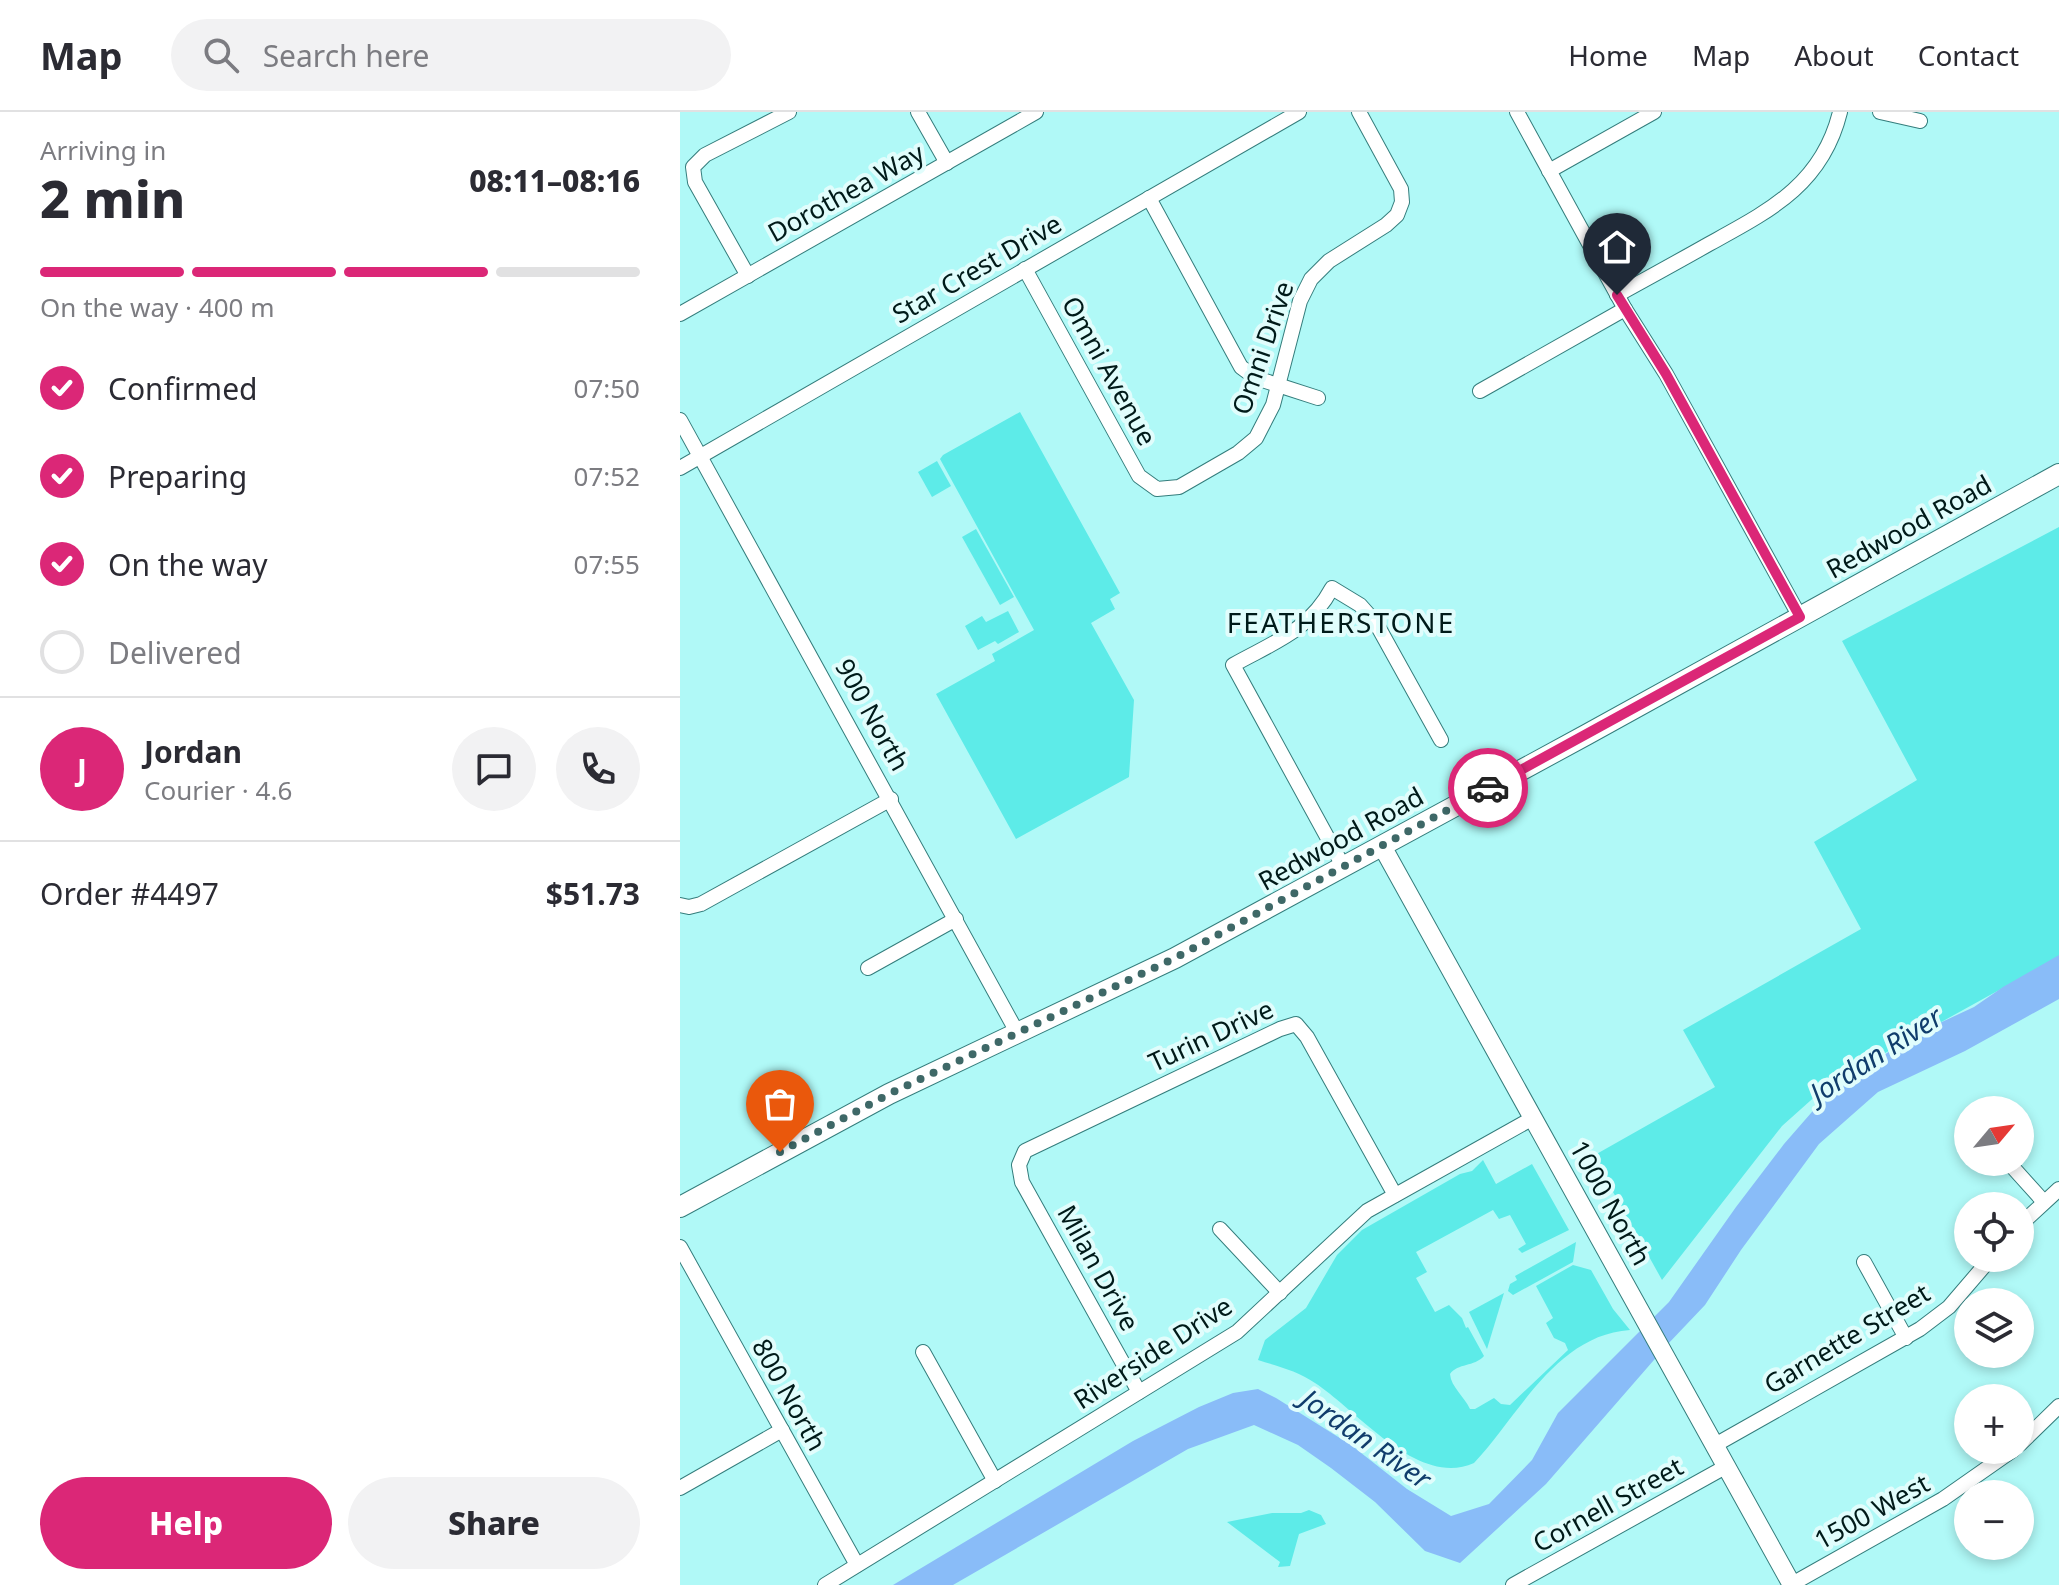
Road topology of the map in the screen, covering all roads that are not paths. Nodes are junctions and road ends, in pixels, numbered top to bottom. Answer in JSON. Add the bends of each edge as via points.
{"nodes":[{"id":1,"x":789,"y":112,"type":"edge"},
{"id":2,"x":918,"y":112,"type":"edge"},
{"id":3,"x":1036,"y":112,"type":"edge"},
{"id":4,"x":1299,"y":112,"type":"edge"},
{"id":5,"x":1359,"y":112,"type":"edge"},
{"id":6,"x":1517,"y":112,"type":"edge"},
{"id":7,"x":1654,"y":112,"type":"edge"},
{"id":8,"x":1840,"y":112,"type":"edge"},
{"id":9,"x":1880,"y":112,"type":"edge"},
{"id":10,"x":1271,"y":119,"type":"edge"},
{"id":11,"x":1920,"y":121,"type":"dead end"},
{"id":12,"x":947,"y":163,"type":"junction"},
{"id":13,"x":1549,"y":171,"type":"junction"},
{"id":14,"x":1149,"y":198,"type":"junction"},
{"id":15,"x":1025,"y":269,"type":"junction"},
{"id":16,"x":748,"y":276,"type":"junction"},
{"id":17,"x":1617,"y":295,"type":"junction"},
{"id":18,"x":1625,"y":309,"type":"junction"},
{"id":19,"x":680,"y":314,"type":"edge"},
{"id":20,"x":1278,"y":385,"type":"junction"},
{"id":21,"x":1480,"y":391,"type":"dead end"},
{"id":22,"x":1318,"y":398,"type":"dead end"},
{"id":23,"x":680,"y":420,"type":"edge"},
{"id":24,"x":700,"y":457,"type":"junction"},
{"id":25,"x":680,"y":468,"type":"edge"},
{"id":26,"x":2059,"y":474,"type":"edge"},
{"id":27,"x":1157,"y":489,"type":"joint"},
{"id":28,"x":1800,"y":617,"type":"junction"},
{"id":29,"x":1441,"y":740,"type":"dead end"},
{"id":30,"x":891,"y":799,"type":"junction"},
{"id":31,"x":1382,"y":846,"type":"junction"},
{"id":32,"x":1343,"y":866,"type":"junction"},
{"id":33,"x":680,"y":905,"type":"edge"},
{"id":34,"x":956,"y":919,"type":"junction"},
{"id":35,"x":868,"y":968,"type":"dead end"},
{"id":36,"x":1018,"y":1034,"type":"junction"},
{"id":37,"x":1533,"y":1118,"type":"junction"},
{"id":38,"x":1019,"y":1165,"type":"joint"},
{"id":39,"x":2021,"y":1176,"type":"edge"},
{"id":40,"x":2059,"y":1189,"type":"edge"},
{"id":41,"x":1395,"y":1195,"type":"junction"},
{"id":42,"x":2044,"y":1202,"type":"junction"},
{"id":43,"x":680,"y":1207,"type":"edge"},
{"id":44,"x":2034,"y":1212,"type":"edge"},
{"id":45,"x":1220,"y":1229,"type":"dead end"},
{"id":46,"x":680,"y":1247,"type":"edge"},
{"id":47,"x":1864,"y":1262,"type":"dead end"},
{"id":48,"x":1979,"y":1272,"type":"edge"},
{"id":49,"x":1280,"y":1293,"type":"junction"},
{"id":50,"x":1906,"y":1338,"type":"junction"},
{"id":51,"x":923,"y":1352,"type":"dead end"},
{"id":52,"x":1139,"y":1392,"type":"junction"},
{"id":53,"x":2059,"y":1406,"type":"edge"},
{"id":54,"x":782,"y":1430,"type":"junction"},
{"id":55,"x":2034,"y":1430,"type":"edge"},
{"id":56,"x":1715,"y":1445,"type":"junction"},
{"id":57,"x":1993,"y":1464,"type":"edge"},
{"id":58,"x":1727,"y":1466,"type":"junction"},
{"id":59,"x":995,"y":1481,"type":"junction"},
{"id":60,"x":680,"y":1488,"type":"edge"},
{"id":61,"x":857,"y":1565,"type":"junction"},
{"id":62,"x":825,"y":1585,"type":"edge"},
{"id":63,"x":1513,"y":1585,"type":"edge"},
{"id":64,"x":1792,"y":1585,"type":"edge"}],
"edges":[{"from":1,"to":16,"type":"street","via":[[705,155],[693,167],[695,182]]},
{"from":2,"to":12,"type":"street"},
{"from":3,"to":12,"type":"street","name":"Dorothea Way"},
{"from":4,"to":10,"type":"street","name":"Star Crest Drive"},
{"from":5,"to":20,"type":"street","name":"Omni Drive","via":[[1398,183],[1402,202],[1392,221],[1339,253],[1311,279]]},
{"from":6,"to":13,"type":"street"},
{"from":7,"to":13,"type":"street"},
{"from":8,"to":17,"type":"street","via":[[1823,154],[1789,196]]},
{"from":9,"to":11,"type":"street"},
{"from":10,"to":14,"type":"street","name":"Star Crest Drive"},
{"from":12,"to":16,"type":"street","name":"Dorothea Way"},
{"from":13,"to":17,"type":"street"},
{"from":14,"to":15,"type":"street","name":"Star Crest Drive"},
{"from":14,"to":20,"type":"street","via":[[1241,367]]},
{"from":15,"to":24,"type":"street","name":"Star Crest Drive"},
{"from":15,"to":27,"type":"street","name":"Omni Avenue","via":[[1135,471]]},
{"from":16,"to":19,"type":"street","name":"Dorothea Way"},
{"from":17,"to":18,"type":"street"},
{"from":18,"to":21,"type":"street"},
{"from":18,"to":28,"type":"street"},
{"from":20,"to":22,"type":"street"},
{"from":20,"to":27,"type":"street","name":"Omni Drive","via":[[1264,427],[1247,446],[1179,487]]},
{"from":23,"to":24,"type":"street","name":"900 North"},
{"from":24,"to":25,"type":"street","name":"Star Crest Drive"},
{"from":24,"to":30,"type":"street","name":"900 North"},
{"from":26,"to":28,"type":"main road","name":"Redwood Road"},
{"from":28,"to":31,"type":"main road","name":"Redwood Road"},
{"from":29,"to":32,"type":"street","via":[[1376,623],[1360,605],[1332,588],[1304,625],[1233,665]]},
{"from":30,"to":33,"type":"street","via":[[701,904]]},
{"from":30,"to":34,"type":"street","name":"900 North"},
{"from":31,"to":32,"type":"main road","name":"Redwood Road"},
{"from":31,"to":37,"type":"street","name":"1000 North"},
{"from":32,"to":36,"type":"main road","name":"Redwood Road","via":[[1175,958]]},
{"from":34,"to":35,"type":"street"},
{"from":34,"to":36,"type":"street","name":"900 North"},
{"from":36,"to":43,"type":"main road","name":"Redwood Road","via":[[889,1094]]},
{"from":37,"to":41,"type":"street","name":"Riverside Drive"},
{"from":37,"to":56,"type":"street","name":"1000 North"},
{"from":38,"to":41,"type":"street","name":"Turin Drive","via":[[1035,1145],[1296,1024]]},
{"from":38,"to":52,"type":"street","name":"Milan Drive","via":[[1022,1182]]},
{"from":39,"to":42,"type":"street"},
{"from":40,"to":42,"type":"street"},
{"from":41,"to":49,"type":"street","name":"Riverside Drive","via":[[1358,1218]]},
{"from":42,"to":44,"type":"street"},
{"from":45,"to":49,"type":"street"},
{"from":46,"to":54,"type":"street","name":"800 North"},
{"from":47,"to":50,"type":"street"},
{"from":48,"to":50,"type":"street","name":"Garnette Street","via":[[1949,1307]]},
{"from":49,"to":52,"type":"street","name":"Riverside Drive","via":[[1237,1332]]},
{"from":50,"to":56,"type":"street","name":"Garnette Street"},
{"from":51,"to":59,"type":"street"},
{"from":52,"to":59,"type":"street","name":"Riverside Drive"},
{"from":53,"to":55,"type":"street"},
{"from":54,"to":60,"type":"street"},
{"from":54,"to":61,"type":"street","name":"800 North"},
{"from":56,"to":58,"type":"street","name":"1000 North"},
{"from":57,"to":64,"type":"street","name":"1500 West","via":[[1943,1499]]},
{"from":58,"to":63,"type":"street","name":"Cornell Street"},
{"from":58,"to":64,"type":"street","name":"1000 North"},
{"from":59,"to":61,"type":"street","name":"Riverside Drive"},
{"from":61,"to":62,"type":"street","name":"Riverside Drive"}]}
